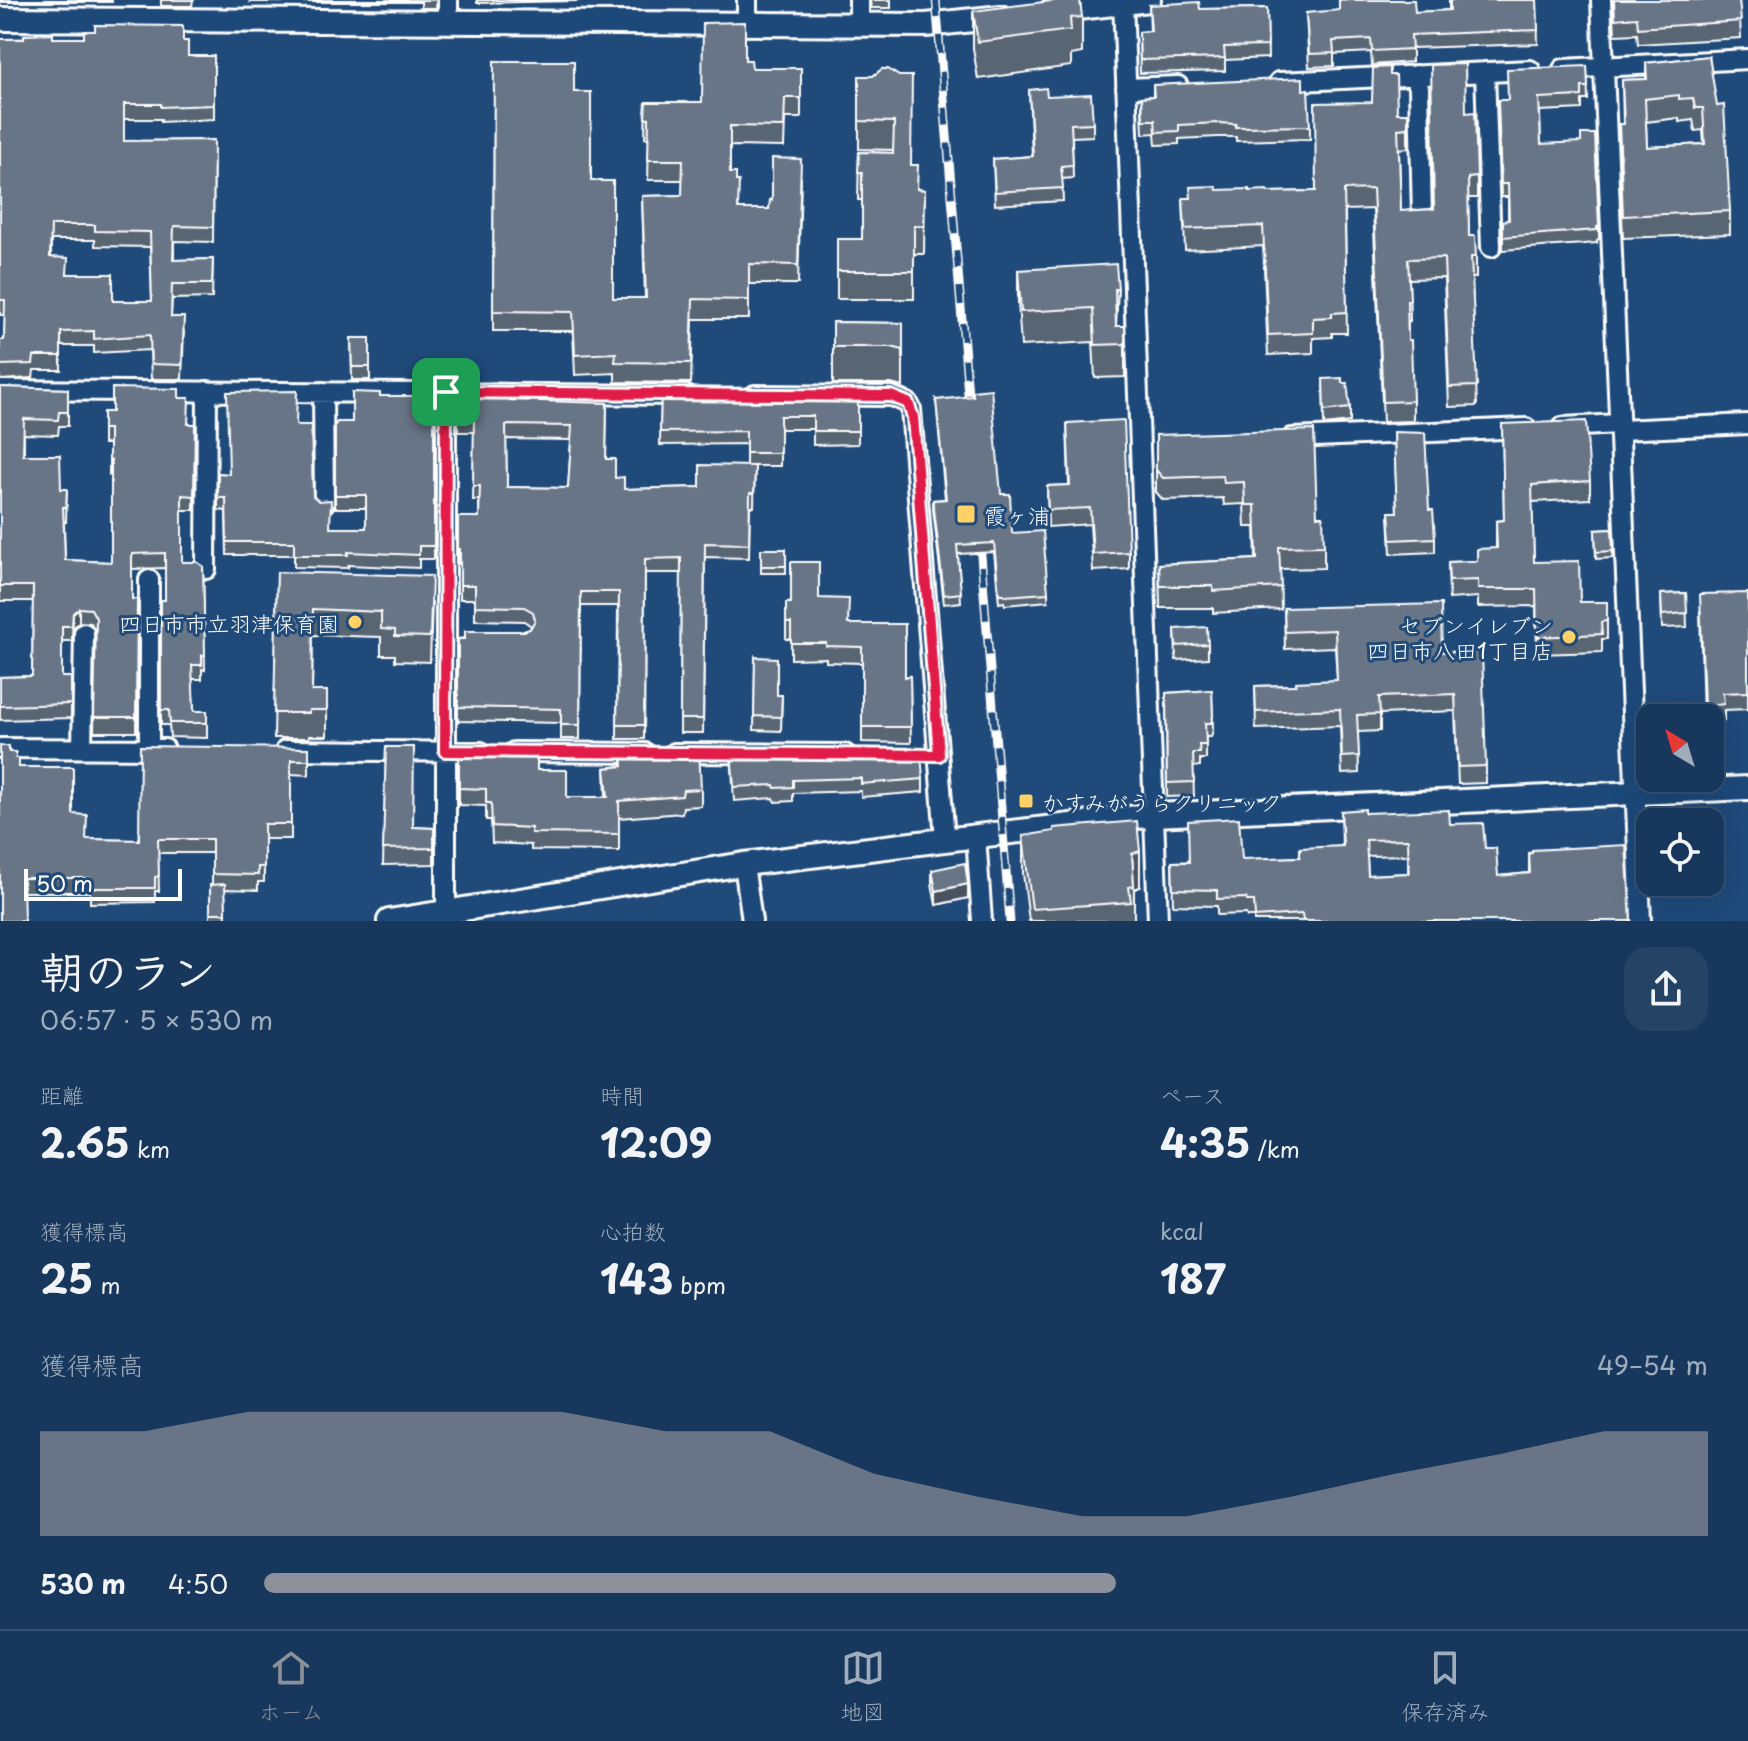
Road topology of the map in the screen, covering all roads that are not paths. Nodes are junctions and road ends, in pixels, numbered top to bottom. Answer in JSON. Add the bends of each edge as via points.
{"nodes":[{"id":1,"x":747,"y":0,"type":"edge"},
{"id":2,"x":859,"y":0,"type":"edge"},
{"id":3,"x":1149,"y":0,"type":"edge"},
{"id":4,"x":1601,"y":0,"type":"edge"},
{"id":5,"x":1123,"y":2,"type":"edge"},
{"id":6,"x":448,"y":11,"type":"edge"},
{"id":7,"x":0,"y":19,"type":"edge"},
{"id":8,"x":747,"y":24,"type":"junction"},
{"id":9,"x":859,"y":25,"type":"junction"},
{"id":10,"x":1748,"y":59,"type":"edge"},
{"id":11,"x":1604,"y":67,"type":"junction"},
{"id":12,"x":1485,"y":72,"type":"junction"},
{"id":13,"x":1415,"y":75,"type":"junction"},
{"id":14,"x":1263,"y":82,"type":"edge"},
{"id":15,"x":1202,"y":85,"type":"edge"},
{"id":16,"x":1126,"y":88,"type":"junction"},
{"id":17,"x":1422,"y":218,"type":"edge"},
{"id":18,"x":1491,"y":247,"type":"dead end"},
{"id":19,"x":0,"y":390,"type":"edge"},
{"id":20,"x":207,"y":391,"type":"junction"},
{"id":21,"x":323,"y":392,"type":"junction"},
{"id":22,"x":446,"y":392,"type":"junction"},
{"id":23,"x":706,"y":395,"type":"edge"},
{"id":24,"x":737,"y":395,"type":"edge"},
{"id":25,"x":1748,"y":424,"type":"edge"},
{"id":26,"x":1619,"y":427,"type":"junction"},
{"id":27,"x":1269,"y":439,"type":"edge"},
{"id":28,"x":324,"y":503,"type":"edge"},
{"id":29,"x":206,"y":569,"type":"edge"},
{"id":30,"x":149,"y":580,"type":"dead end"},
{"id":31,"x":84,"y":633,"type":"dead end"},
{"id":32,"x":0,"y":748,"type":"edge"},
{"id":33,"x":82,"y":748,"type":"junction"},
{"id":34,"x":149,"y":749,"type":"junction"},
{"id":35,"x":180,"y":749,"type":"edge"},
{"id":36,"x":274,"y":750,"type":"edge"},
{"id":37,"x":445,"y":751,"type":"junction"},
{"id":38,"x":860,"y":754,"type":"edge"},
{"id":39,"x":1748,"y":788,"type":"edge"},
{"id":40,"x":1635,"y":793,"type":"junction"},
{"id":41,"x":1154,"y":815,"type":"junction"},
{"id":42,"x":976,"y":836,"type":"junction"},
{"id":43,"x":945,"y":839,"type":"junction"},
{"id":44,"x":744,"y":864,"type":"junction"},
{"id":45,"x":446,"y":918,"type":"edge"},
{"id":46,"x":389,"y":921,"type":"edge"},
{"id":47,"x":752,"y":921,"type":"edge"},
{"id":48,"x":982,"y":921,"type":"edge"},
{"id":49,"x":1158,"y":921,"type":"edge"},
{"id":50,"x":1641,"y":921,"type":"edge"}],
"edges":[{"from":1,"to":8,"type":"street"},
{"from":2,"to":9,"type":"street"},
{"from":3,"to":5,"type":"street"},
{"from":4,"to":11,"type":"street"},
{"from":5,"to":9,"type":"street","via":[[926,25]]},
{"from":5,"to":16,"type":"street"},
{"from":6,"to":7,"type":"street"},
{"from":6,"to":8,"type":"street"},
{"from":8,"to":9,"type":"street"},
{"from":10,"to":11,"type":"street"},
{"from":11,"to":12,"type":"street"},
{"from":11,"to":26,"type":"street"},
{"from":12,"to":13,"type":"street"},
{"from":12,"to":18,"type":"street"},
{"from":13,"to":14,"type":"street"},
{"from":13,"to":17,"type":"street"},
{"from":15,"to":16,"type":"street"},
{"from":16,"to":41,"type":"street","via":[[1149,444]]},
{"from":19,"to":20,"type":"street"},
{"from":20,"to":21,"type":"street"},
{"from":20,"to":29,"type":"street"},
{"from":21,"to":22,"type":"street"},
{"from":21,"to":28,"type":"street"},
{"from":22,"to":23,"type":"street"},
{"from":22,"to":37,"type":"street","via":[[453,632]]},
{"from":24,"to":43,"type":"street","via":[[891,396],[908,403],[913,417],[931,755]]},
{"from":25,"to":26,"type":"street"},
{"from":26,"to":27,"type":"street"},
{"from":26,"to":40,"type":"street"},
{"from":30,"to":34,"type":"street"},
{"from":31,"to":33,"type":"street"},
{"from":32,"to":33,"type":"street"},
{"from":33,"to":34,"type":"street"},
{"from":34,"to":35,"type":"street"},
{"from":36,"to":37,"type":"street"},
{"from":37,"to":38,"type":"street"},
{"from":37,"to":45,"type":"street"},
{"from":39,"to":40,"type":"street"},
{"from":40,"to":41,"type":"street"},
{"from":40,"to":50,"type":"street"},
{"from":41,"to":42,"type":"street"},
{"from":41,"to":49,"type":"street"},
{"from":42,"to":43,"type":"street"},
{"from":42,"to":48,"type":"street"},
{"from":43,"to":44,"type":"street"},
{"from":44,"to":45,"type":"street"},
{"from":44,"to":47,"type":"street"},
{"from":45,"to":46,"type":"street"}]}
